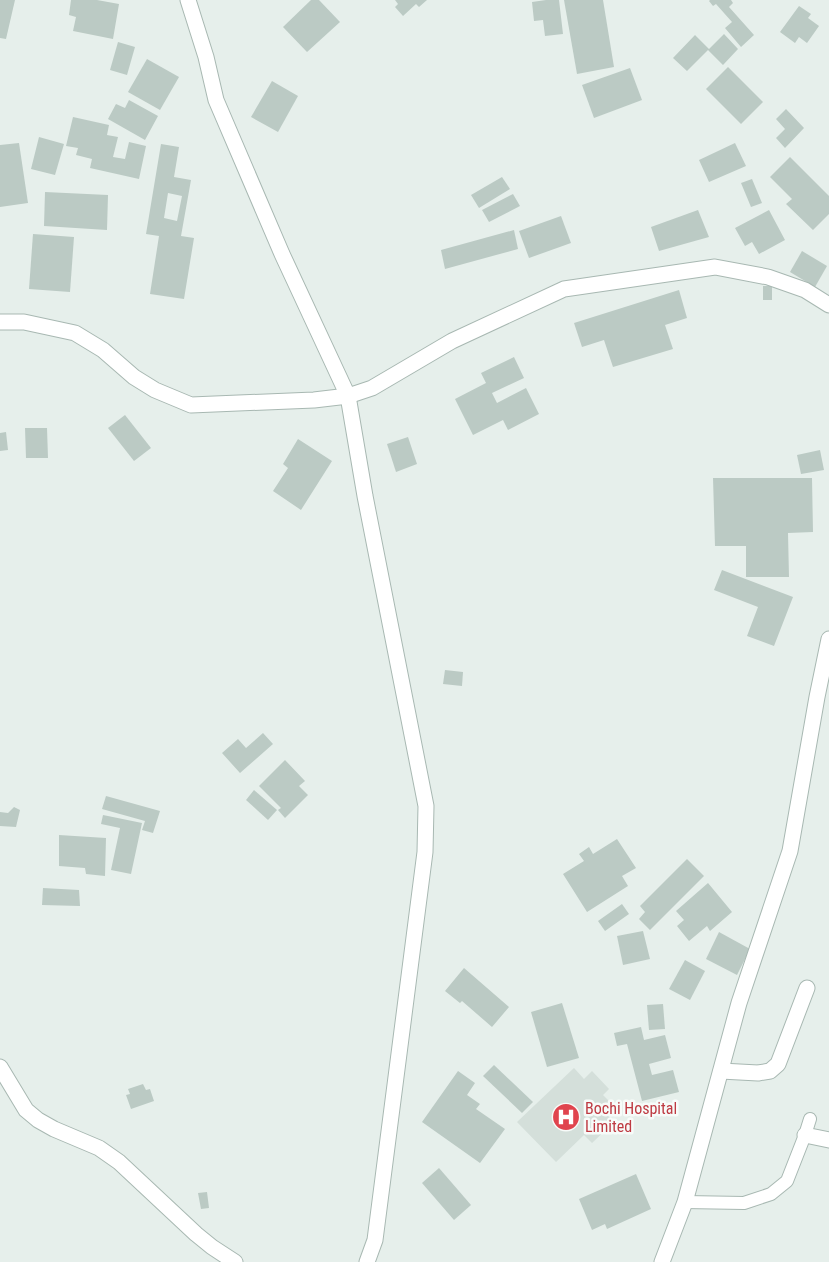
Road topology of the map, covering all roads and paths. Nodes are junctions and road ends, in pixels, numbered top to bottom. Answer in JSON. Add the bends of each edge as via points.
{"nodes":[{"id":1,"x":188,"y":0,"type":"edge"},
{"id":2,"x":829,"y":305,"type":"edge"},
{"id":3,"x":0,"y":322,"type":"edge"},
{"id":4,"x":348,"y":396,"type":"junction"},
{"id":5,"x":829,"y":639,"type":"edge"},
{"id":6,"x":807,"y":988,"type":"dead end"},
{"id":7,"x":0,"y":1066,"type":"edge"},
{"id":8,"x":721,"y":1071,"type":"junction"},
{"id":9,"x":810,"y":1119,"type":"dead end"},
{"id":10,"x":805,"y":1135,"type":"junction"},
{"id":11,"x":829,"y":1140,"type":"edge"},
{"id":12,"x":685,"y":1202,"type":"junction"},
{"id":13,"x":235,"y":1262,"type":"edge"},
{"id":14,"x":367,"y":1262,"type":"edge"},
{"id":15,"x":662,"y":1262,"type":"edge"}],
"edges":[{"from":1,"to":4,"type":"street","via":[[216,100]]},
{"from":2,"to":4,"type":"street","via":[[805,290],[768,277],[715,267],[564,289],[452,341],[372,388]]},
{"from":3,"to":4,"type":"street","via":[[24,322],[74,333],[104,350],[134,378],[191,405]]},
{"from":4,"to":14,"type":"street","via":[[426,806],[425,852],[375,1240]]},
{"from":5,"to":8,"type":"street","via":[[790,852],[739,1003]]},
{"from":6,"to":8,"type":"street","via":[[778,1064],[770,1071],[758,1073]]},
{"from":7,"to":13,"type":"street","via":[[26,1110],[54,1129],[99,1148],[119,1162],[196,1234]]},
{"from":8,"to":12,"type":"street"},
{"from":9,"to":10,"type":"lane"},
{"from":10,"to":11,"type":"street"},
{"from":10,"to":12,"type":"lane","via":[[787,1181],[771,1194],[744,1203]]},
{"from":12,"to":15,"type":"street"}]}
